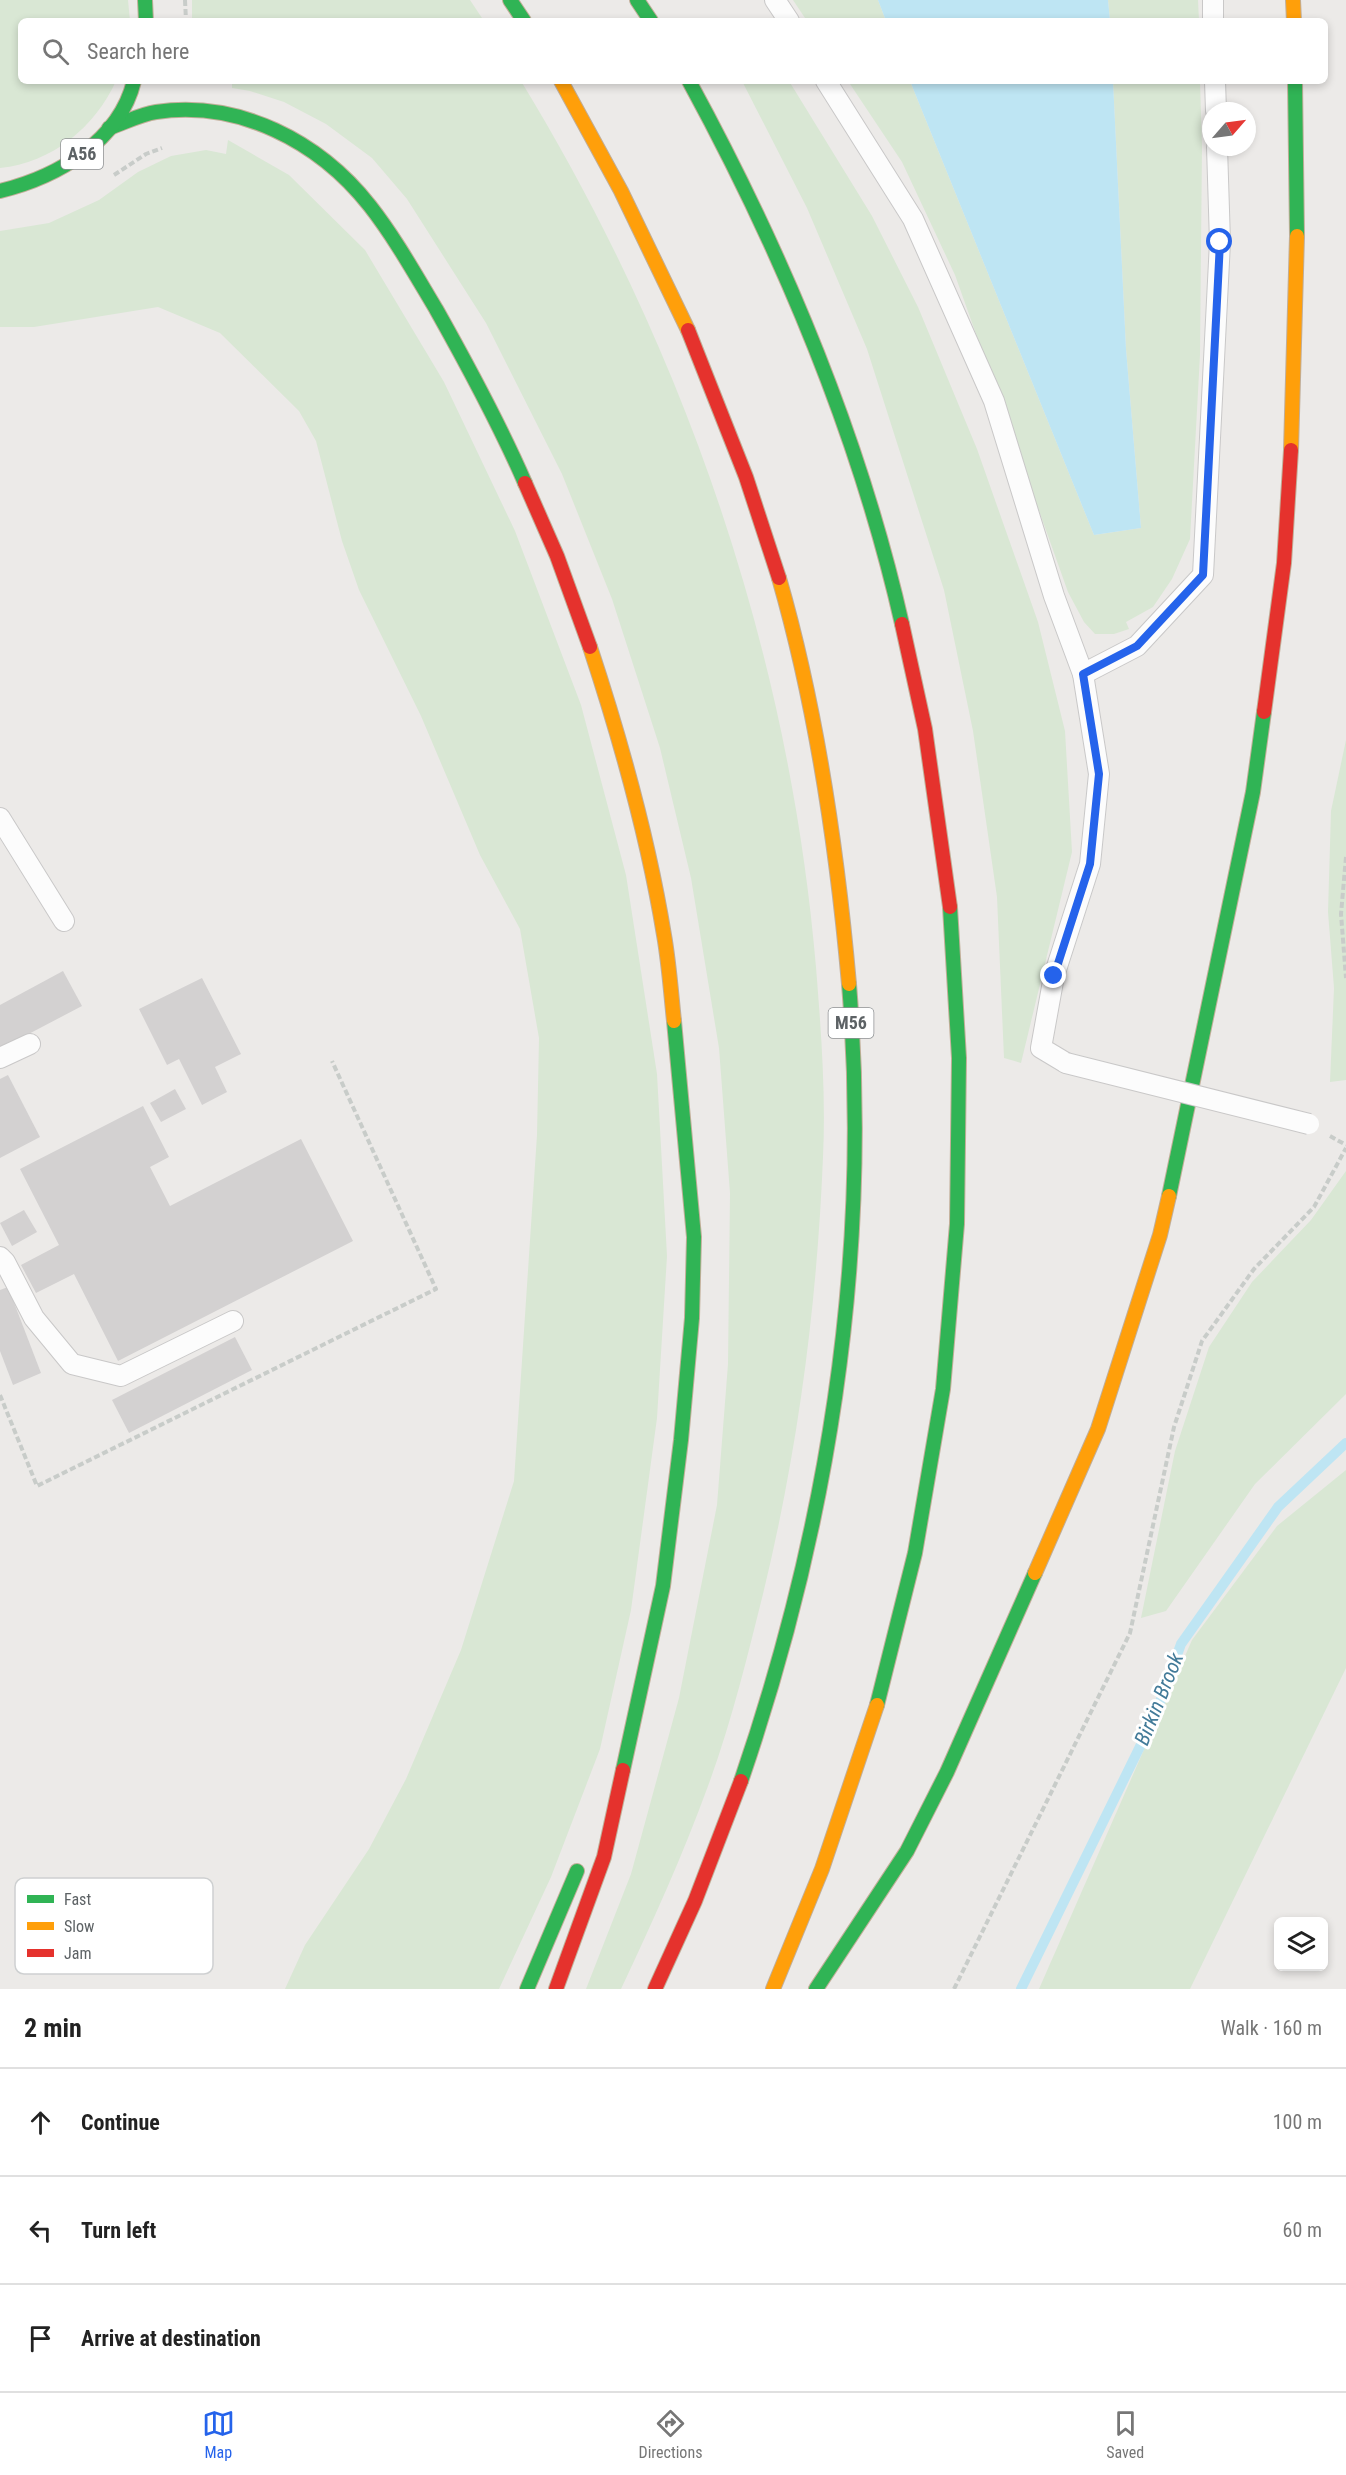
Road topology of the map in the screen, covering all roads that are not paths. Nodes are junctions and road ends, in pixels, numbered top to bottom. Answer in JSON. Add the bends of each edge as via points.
{"nodes":[{"id":1,"x":145,"y":0,"type":"edge"},
{"id":2,"x":510,"y":0,"type":"edge"},
{"id":3,"x":637,"y":0,"type":"edge"},
{"id":4,"x":775,"y":0,"type":"edge"},
{"id":5,"x":1213,"y":0,"type":"edge"},
{"id":6,"x":1293,"y":0,"type":"edge"},
{"id":7,"x":146,"y":18,"type":"edge"},
{"id":8,"x":522,"y":18,"type":"edge"},
{"id":9,"x":649,"y":18,"type":"edge"},
{"id":10,"x":787,"y":18,"type":"edge"},
{"id":11,"x":1213,"y":18,"type":"edge"},
{"id":12,"x":1294,"y":18,"type":"edge"},
{"id":13,"x":133,"y":84,"type":"edge"},
{"id":14,"x":563,"y":84,"type":"edge"},
{"id":15,"x":691,"y":84,"type":"edge"},
{"id":16,"x":828,"y":84,"type":"edge"},
{"id":17,"x":1215,"y":84,"type":"edge"},
{"id":18,"x":1295,"y":84,"type":"edge"},
{"id":19,"x":1216,"y":102,"type":"edge"},
{"id":20,"x":109,"y":128,"type":"junction"},
{"id":21,"x":1217,"y":156,"type":"edge"},
{"id":22,"x":0,"y":191,"type":"edge"},
{"id":23,"x":1083,"y":674,"type":"junction"},
{"id":24,"x":0,"y":818,"type":"edge"},
{"id":25,"x":64,"y":921,"type":"dead end"},
{"id":26,"x":30,"y":1044,"type":"dead end"},
{"id":27,"x":0,"y":1058,"type":"edge"},
{"id":28,"x":1309,"y":1124,"type":"dead end"},
{"id":29,"x":0,"y":1257,"type":"edge"},
{"id":30,"x":233,"y":1321,"type":"dead end"},
{"id":31,"x":641,"y":1688,"type":"junction"},
{"id":32,"x":599,"y":1812,"type":"dead end"},
{"id":33,"x":583,"y":1857,"type":"dead end"},
{"id":34,"x":527,"y":1989,"type":"edge"},
{"id":35,"x":556,"y":1989,"type":"edge"},
{"id":36,"x":655,"y":1989,"type":"edge"},
{"id":37,"x":773,"y":1989,"type":"edge"},
{"id":38,"x":816,"y":1989,"type":"edge"}],
"edges":[{"from":1,"to":7,"type":"highway"},
{"from":2,"to":8,"type":"highway"},
{"from":3,"to":9,"type":"highway"},
{"from":4,"to":10,"type":"lane"},
{"from":5,"to":11,"type":"lane"},
{"from":6,"to":12,"type":"highway"},
{"from":13,"to":20,"type":"highway","number":"A56","via":[[128,102]]},
{"from":14,"to":36,"type":"highway","number":"M56","via":[[627,202],[683,318],[768,539],[802,675],[830,812],[849,970],[853,1244],[840,1372],[818,1501],[784,1651],[735,1800]]},
{"from":15,"to":37,"type":"highway","via":[[748,191],[803,319],[850,440],[889,567],[918,693],[948,867],[957,983],[960,1193],[945,1379],[918,1540],[885,1683],[850,1794]]},
{"from":16,"to":23,"type":"lane","via":[[913,219],[994,401],[1054,596]]},
{"from":17,"to":19,"type":"lane"},
{"from":18,"to":38,"type":"highway","via":[[1297,255],[1284,563],[1253,792],[1160,1235],[1098,1429],[947,1772],[907,1851]]},
{"from":20,"to":22,"type":"highway","number":"A56","via":[[71,164],[25,186]]},
{"from":20,"to":31,"type":"highway","via":[[154,112],[201,109],[250,119],[291,137],[329,164],[369,205],[406,258],[466,362],[512,454],[590,646],[621,742],[664,935],[694,1237],[692,1318],[681,1440],[663,1586]]},
{"from":21,"to":23,"type":"lane","via":[[1220,242],[1203,575],[1137,646]]},
{"from":23,"to":28,"type":"lane","bridge":true,"via":[[1099,774],[1090,864],[1054,976],[1041,1048],[1066,1063]]},
{"from":24,"to":25,"type":"lane"},
{"from":26,"to":27,"type":"lane"},
{"from":29,"to":30,"type":"lane","via":[[34,1318],[72,1364],[121,1376]]},
{"from":31,"to":32,"type":"highway"},
{"from":31,"to":35,"type":"highway","via":[[604,1857]]},
{"from":33,"to":34,"type":"highway"}]}
